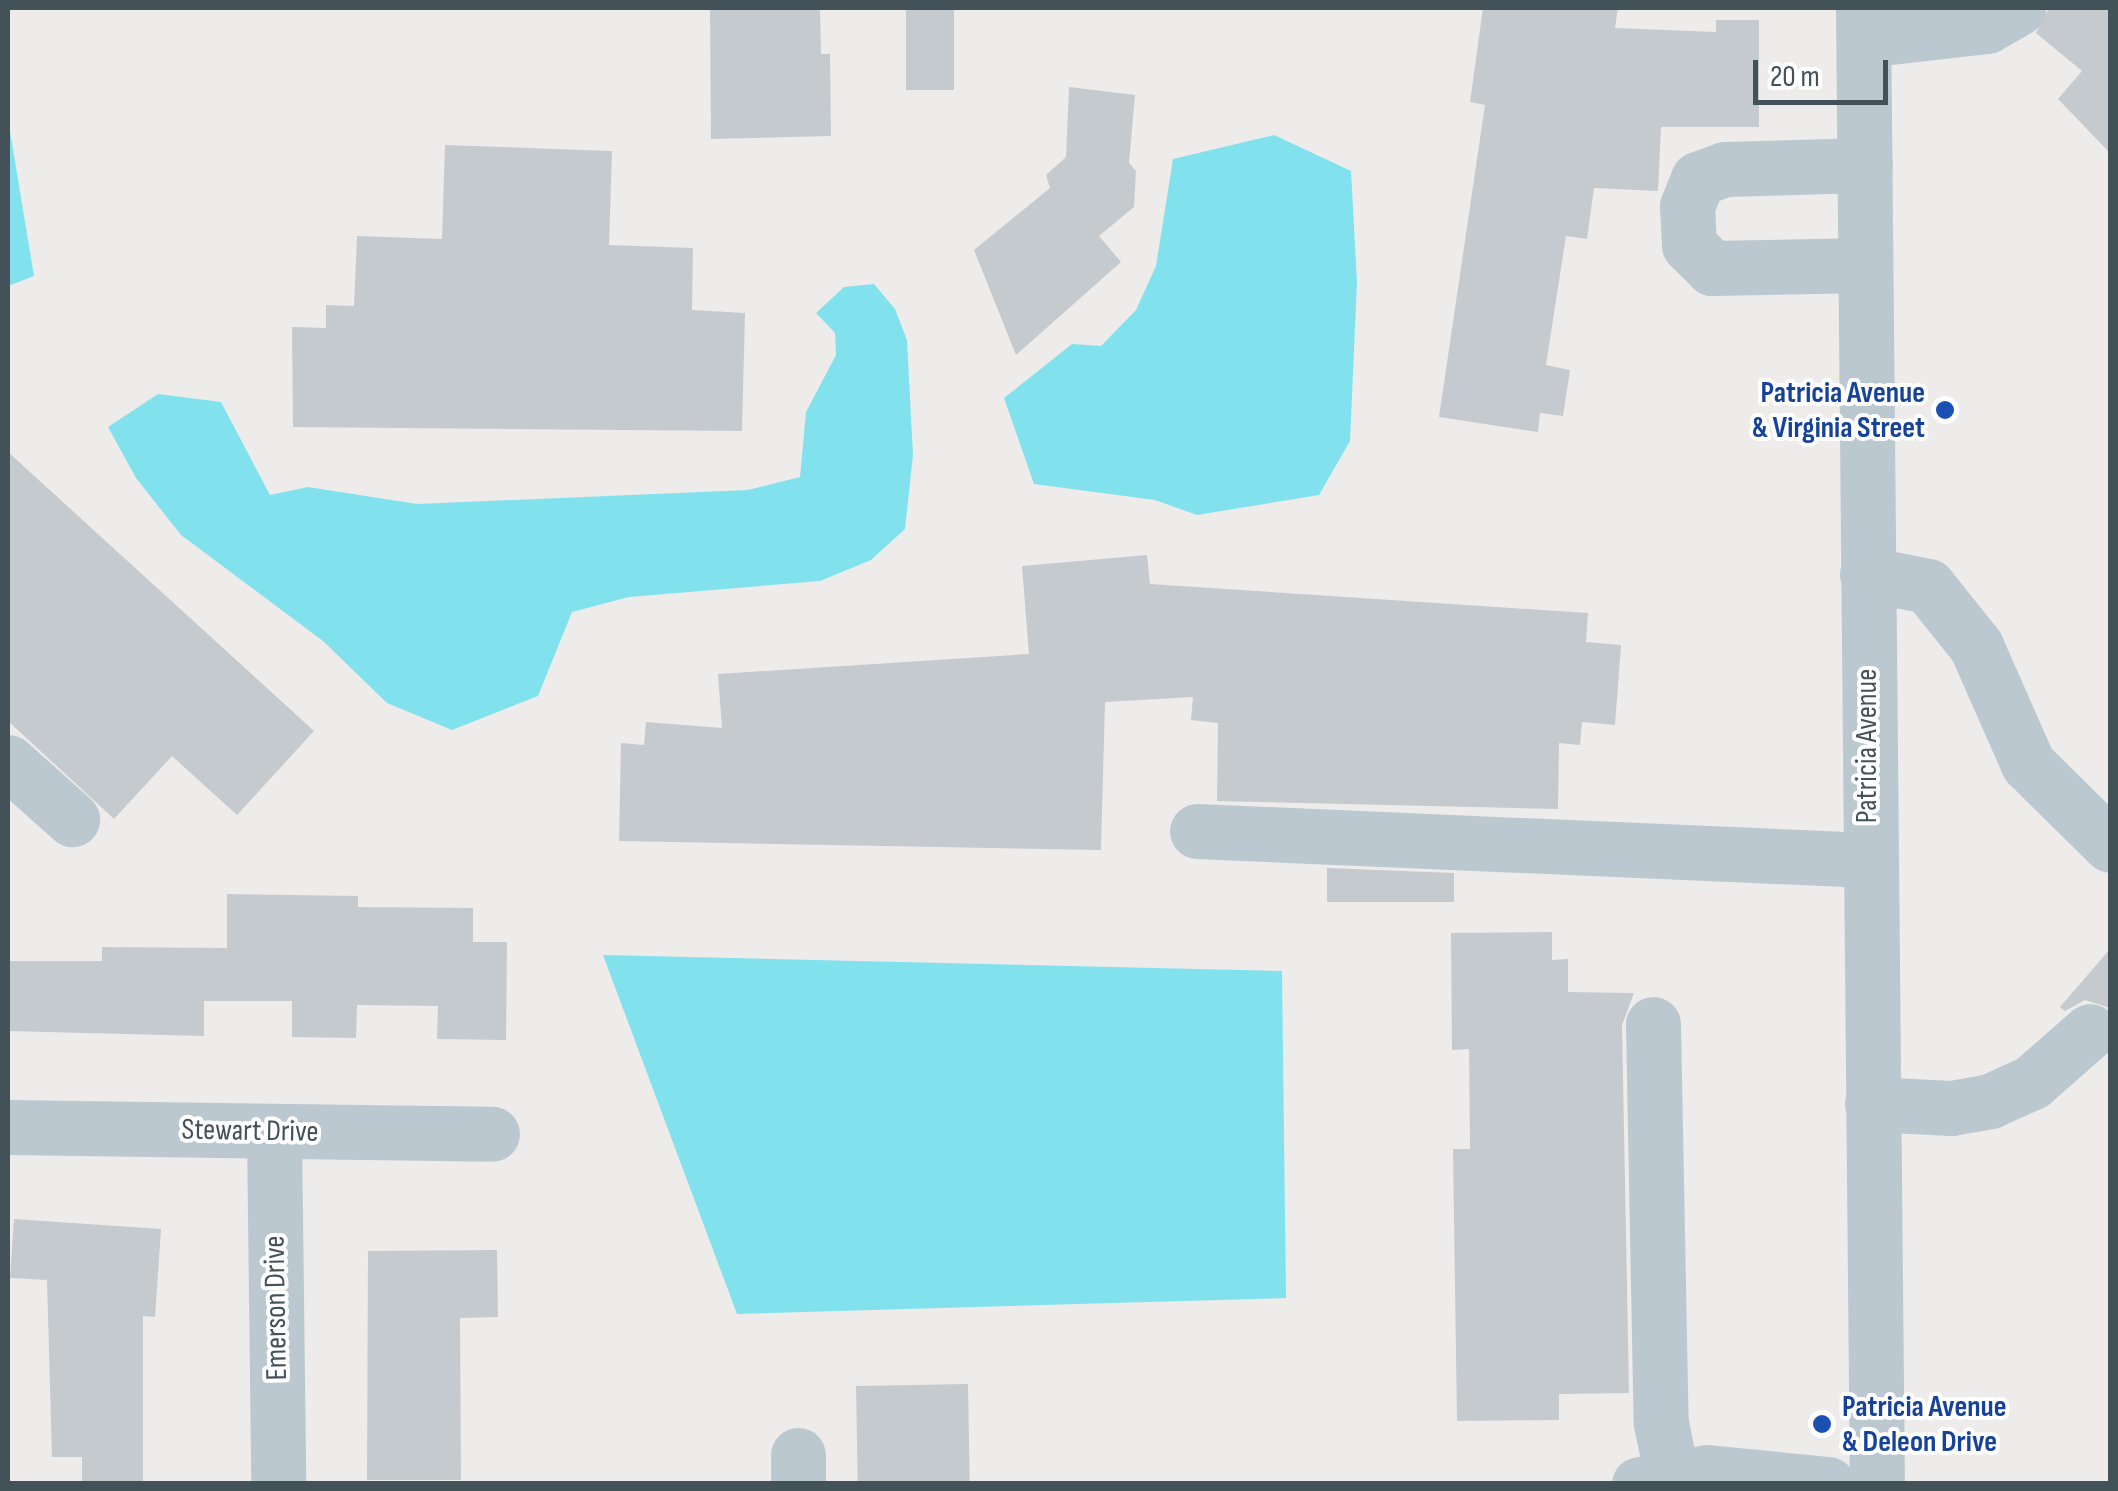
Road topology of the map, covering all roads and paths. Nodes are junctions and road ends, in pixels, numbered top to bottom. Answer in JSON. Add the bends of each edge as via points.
{"nodes":[{"id":1,"x":2018,"y":8,"type":"edge"},
{"id":2,"x":1863,"y":24,"type":"edge"},
{"id":3,"x":1864,"y":165,"type":"junction"},
{"id":4,"x":1865,"y":265,"type":"junction"},
{"id":5,"x":1866,"y":574,"type":"junction"},
{"id":6,"x":8,"y":762,"type":"edge"},
{"id":7,"x":72,"y":819,"type":"dead end"},
{"id":8,"x":1197,"y":831,"type":"dead end"},
{"id":9,"x":2110,"y":845,"type":"edge"},
{"id":10,"x":1868,"y":860,"type":"junction"},
{"id":11,"x":1653,"y":1024,"type":"dead end"},
{"id":12,"x":2090,"y":1031,"type":"dead end"},
{"id":13,"x":1872,"y":1104,"type":"junction"},
{"id":14,"x":8,"y":1127,"type":"edge"},
{"id":15,"x":274,"y":1132,"type":"junction"},
{"id":16,"x":492,"y":1134,"type":"dead end"},
{"id":17,"x":1656,"y":1481,"type":"edge"},
{"id":18,"x":278,"y":1484,"type":"edge"},
{"id":19,"x":1828,"y":1484,"type":"edge"},
{"id":20,"x":1877,"y":1484,"type":"edge"}],
"edges":[{"from":1,"to":2,"type":"street","via":[[1987,26]]},
{"from":2,"to":3,"type":"street","name":"Patricia Avenue"},
{"from":3,"to":4,"type":"street","name":"Patricia Avenue"},
{"from":3,"to":4,"type":"street","via":[[1726,170],[1698,179],[1687,206],[1690,245],[1712,268]]},
{"from":4,"to":5,"type":"street","name":"Patricia Avenue"},
{"from":5,"to":9,"type":"street","via":[[1928,586],[1976,646],[2028,764]]},
{"from":5,"to":10,"type":"street","name":"Patricia Avenue"},
{"from":6,"to":7,"type":"street"},
{"from":8,"to":10,"type":"street"},
{"from":10,"to":13,"type":"street","name":"Patricia Avenue"},
{"from":11,"to":17,"type":"street","via":[[1661,1423]]},
{"from":12,"to":13,"type":"street","via":[[2032,1082],[1990,1101],[1952,1108]]},
{"from":13,"to":20,"type":"street","name":"Patricia Avenue"},
{"from":14,"to":15,"type":"street","name":"Stewart Drive"},
{"from":15,"to":16,"type":"street","name":"Stewart Drive"},
{"from":15,"to":18,"type":"street","name":"Emerson Drive"},
{"from":17,"to":19,"type":"street","via":[[1708,1472]]}]}
